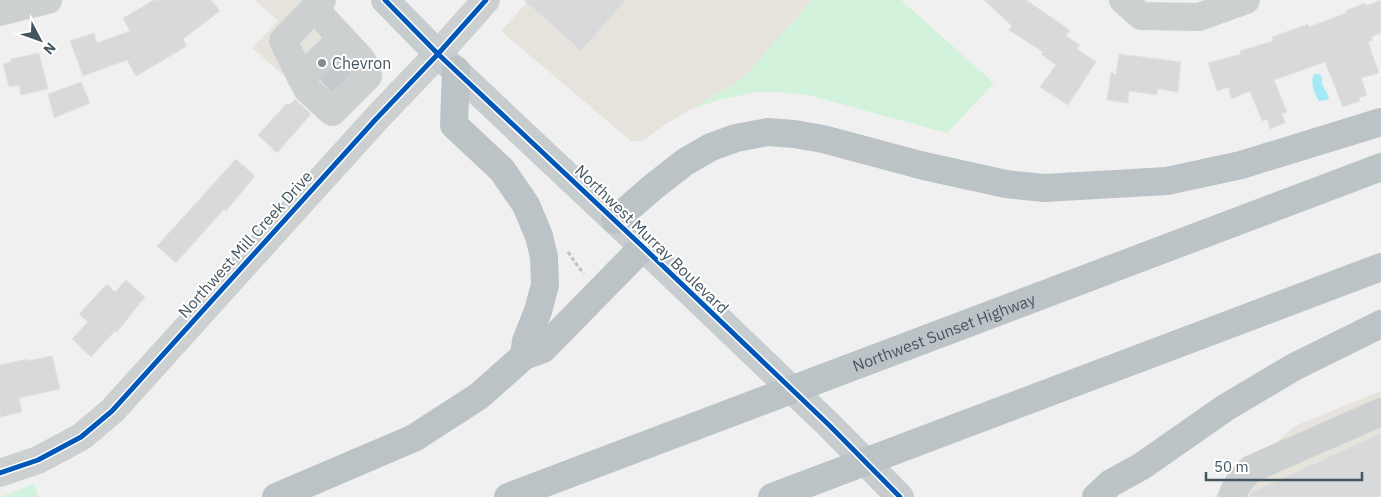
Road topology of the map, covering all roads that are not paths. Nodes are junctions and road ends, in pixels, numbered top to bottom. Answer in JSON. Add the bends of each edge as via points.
{"nodes":[{"id":1,"x":48,"y":0,"type":"edge"},
{"id":2,"x":385,"y":0,"type":"edge"},
{"id":3,"x":486,"y":0,"type":"edge"},
{"id":4,"x":1246,"y":0,"type":"edge"},
{"id":5,"x":318,"y":4,"type":"edge"},
{"id":6,"x":1132,"y":8,"type":"edge"},
{"id":7,"x":0,"y":12,"type":"edge"},
{"id":8,"x":342,"y":38,"type":"junction"},
{"id":9,"x":447,"y":62,"type":"junction"},
{"id":10,"x":328,"y":76,"type":"junction"},
{"id":11,"x":376,"y":119,"type":"junction"},
{"id":12,"x":1381,"y":122,"type":"edge"},
{"id":13,"x":1381,"y":167,"type":"edge"},
{"id":14,"x":615,"y":220,"type":"junction"},
{"id":15,"x":643,"y":247,"type":"junction"},
{"id":16,"x":1381,"y":267,"type":"edge"},
{"id":17,"x":1381,"y":324,"type":"edge"},
{"id":18,"x":524,"y":356,"type":"junction"},
{"id":19,"x":1381,"y":412,"type":"edge"},
{"id":20,"x":1142,"y":466,"type":"junction"},
{"id":21,"x":0,"y":473,"type":"edge"},
{"id":22,"x":276,"y":497,"type":"edge"},
{"id":23,"x":508,"y":497,"type":"edge"},
{"id":24,"x":772,"y":497,"type":"edge"},
{"id":25,"x":900,"y":497,"type":"edge"},
{"id":26,"x":1096,"y":497,"type":"edge"},
{"id":27,"x":1115,"y":497,"type":"edge"},
{"id":28,"x":1232,"y":497,"type":"edge"}],
"edges":[{"from":1,"to":7,"type":"street"},
{"from":2,"to":9,"type":"main road","name":"Northwest Murray Boulevard"},
{"from":3,"to":9,"type":"street","name":"Northwest Mill Creek Drive"},
{"from":4,"to":6,"type":"street","via":[[1199,17]]},
{"from":5,"to":8,"type":"street"},
{"from":5,"to":10,"type":"street","via":[[283,41]]},
{"from":8,"to":10,"type":"street"},
{"from":8,"to":10,"type":"street","via":[[362,60],[368,76]]},
{"from":9,"to":11,"type":"street","name":"Northwest Mill Creek Drive"},
{"from":9,"to":14,"type":"main road","name":"Northwest Murray Boulevard"},
{"from":9,"to":18,"type":"highway","via":[[454,125],[502,170],[526,205],[539,236],[545,285]]},
{"from":10,"to":11,"type":"street"},
{"from":11,"to":21,"type":"street","name":"Northwest Mill Creek Drive","via":[[112,411],[81,437],[38,460]]},
{"from":12,"to":14,"type":"highway","via":[[1241,165],[1167,181],[1044,188],[1006,184],[924,166],[823,139],[768,132],[736,138],[685,162]]},
{"from":13,"to":23,"type":"highway","name":"Northwest Sunset Highway"},
{"from":14,"to":15,"type":"main road","name":"Northwest Murray Boulevard"},
{"from":15,"to":18,"type":"highway","via":[[543,349]]},
{"from":15,"to":25,"type":"main road","name":"Northwest Murray Boulevard"},
{"from":16,"to":24,"type":"highway"},
{"from":17,"to":20,"type":"highway","via":[[1287,371],[1225,408]]},
{"from":18,"to":22,"type":"highway","via":[[479,396],[414,438]]},
{"from":19,"to":28,"type":"street","via":[[1252,469],[1243,477]]},
{"from":20,"to":26,"type":"highway","via":[[1111,483]]},
{"from":20,"to":27,"type":"highway"}]}
